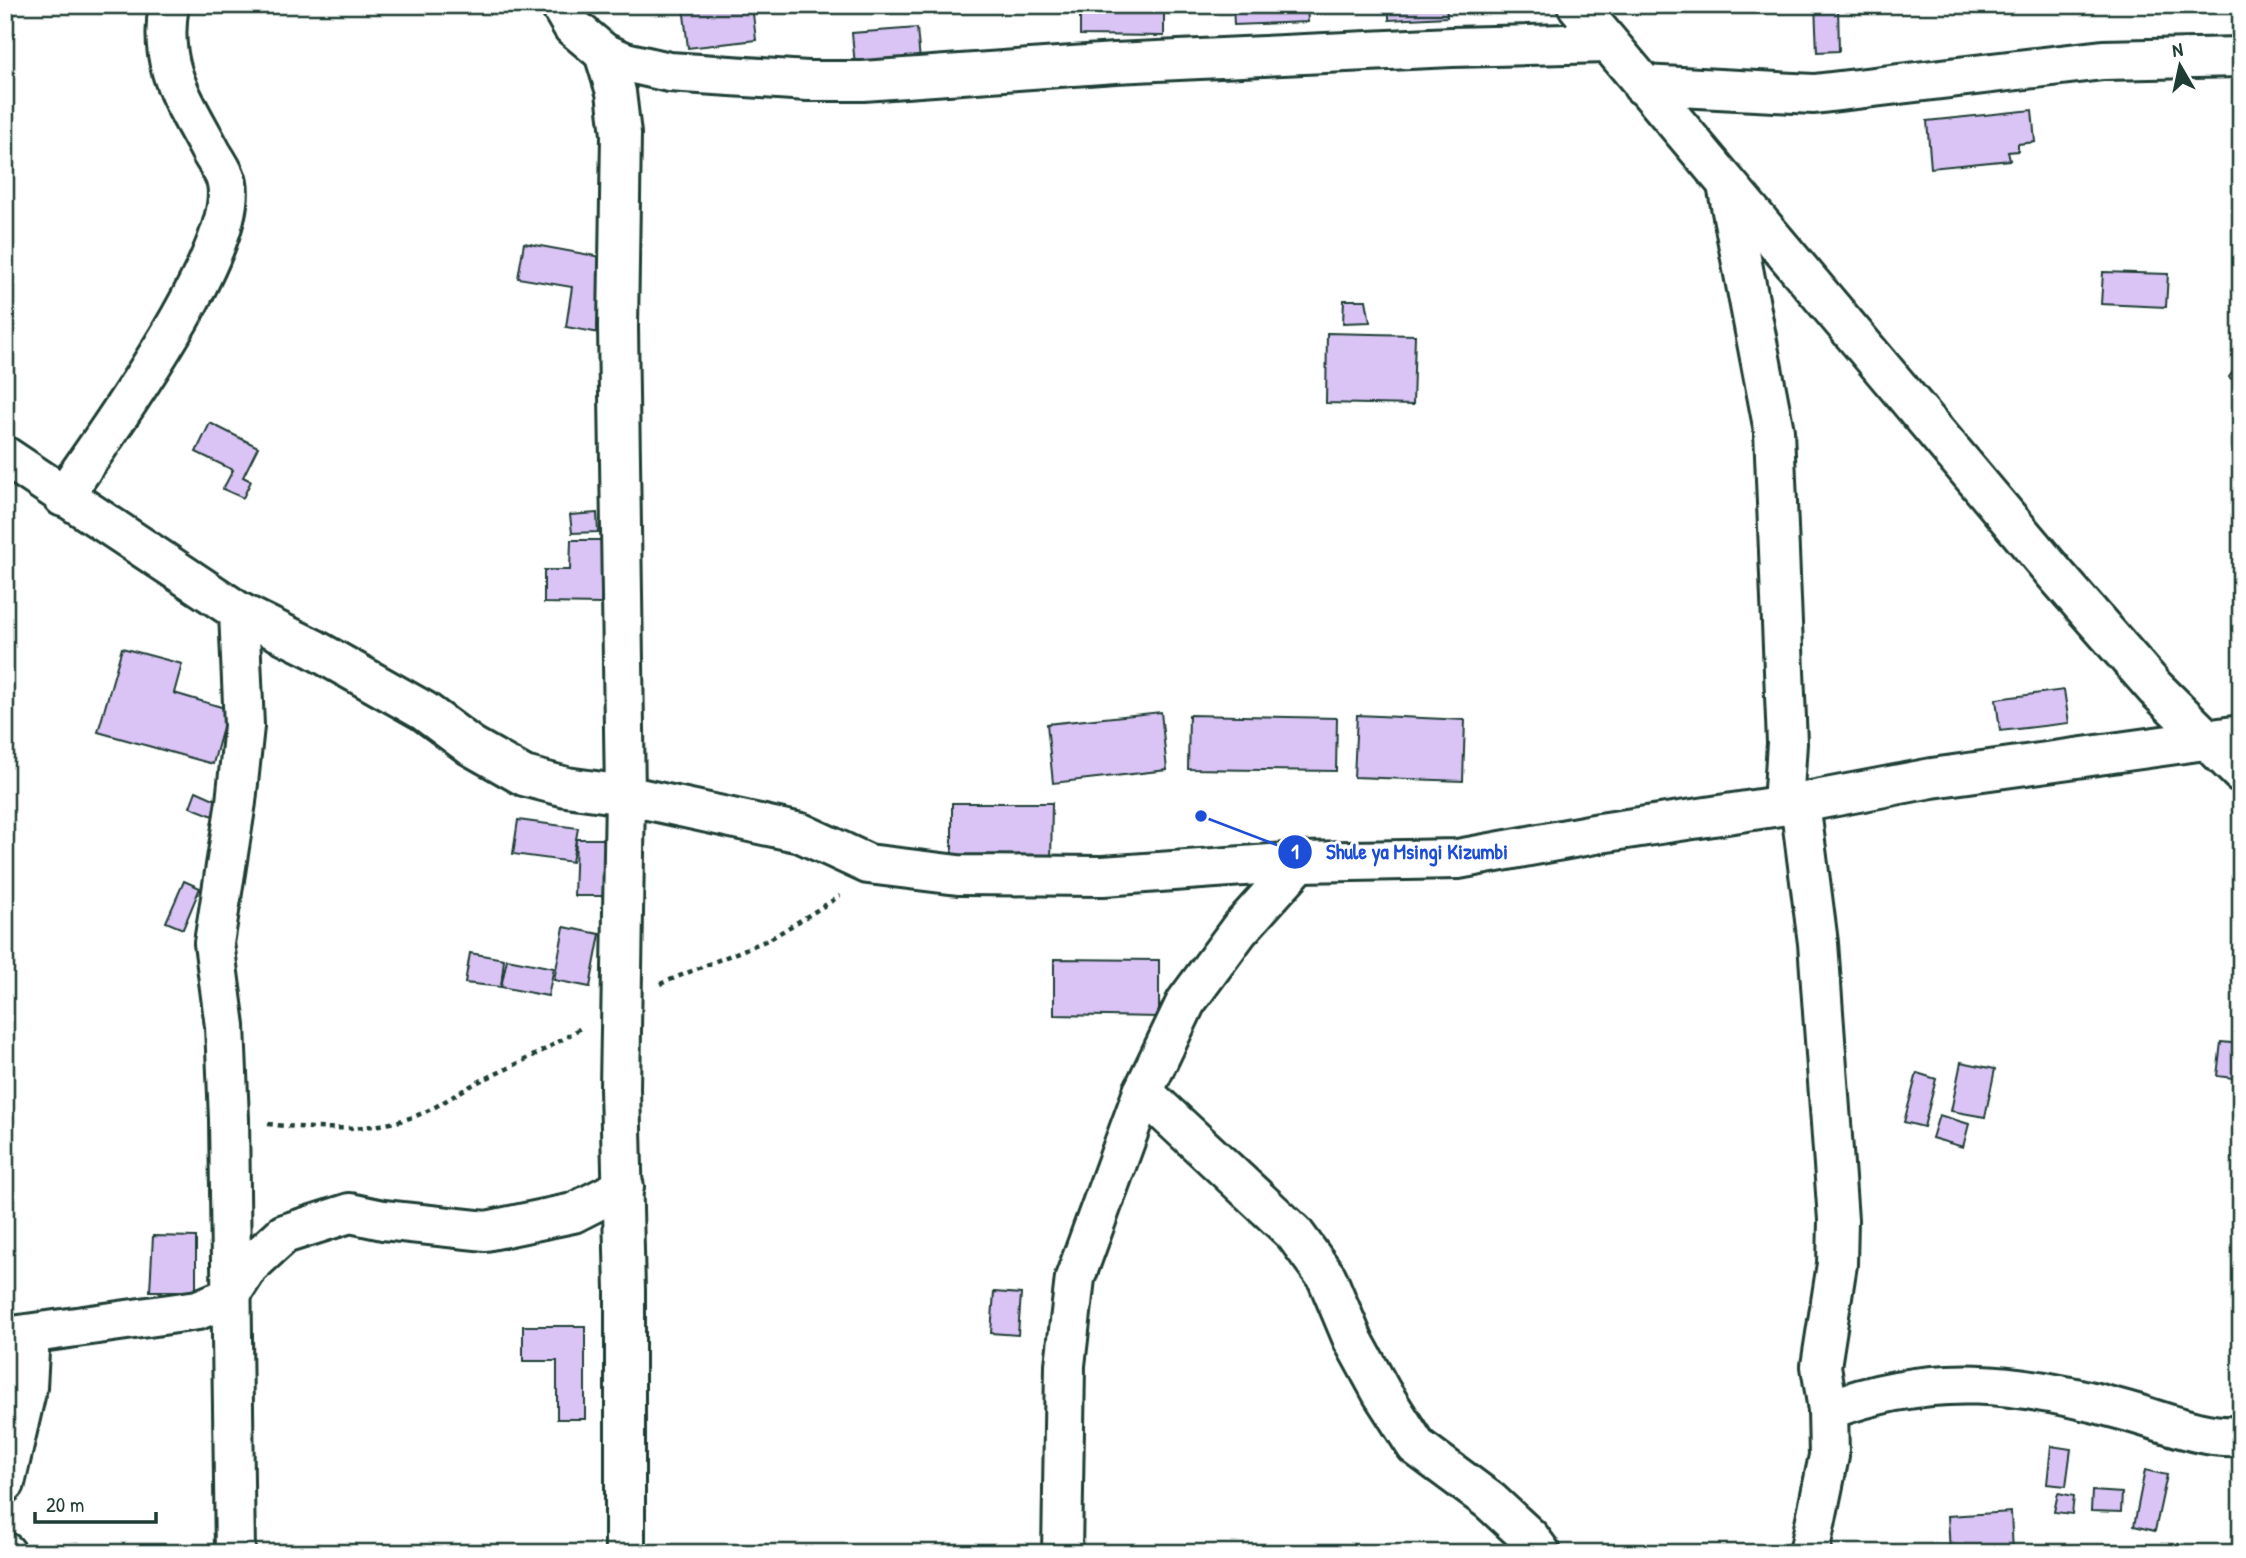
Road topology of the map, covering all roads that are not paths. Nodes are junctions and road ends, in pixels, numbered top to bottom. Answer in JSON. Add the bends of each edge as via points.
{"nodes":[{"id":1,"x":169,"y":5,"type":"edge"},
{"id":2,"x":560,"y":5,"type":"edge"},
{"id":3,"x":1577,"y":5,"type":"edge"},
{"id":4,"x":1608,"y":43,"type":"junction"},
{"id":5,"x":604,"y":53,"type":"junction"},
{"id":6,"x":2241,"y":57,"type":"edge"},
{"id":7,"x":1642,"y":85,"type":"junction"},
{"id":8,"x":1728,"y":187,"type":"junction"},
{"id":9,"x":5,"y":456,"type":"edge"},
{"id":10,"x":63,"y":496,"type":"junction"},
{"id":11,"x":239,"y":612,"type":"junction"},
{"id":12,"x":2226,"y":738,"type":"edge"},
{"id":13,"x":2241,"y":773,"type":"edge"},
{"id":14,"x":625,"y":794,"type":"junction"},
{"id":15,"x":1792,"y":804,"type":"junction"},
{"id":16,"x":1300,"y":862,"type":"junction"},
{"id":17,"x":1143,"y":1092,"type":"junction"},
{"id":18,"x":624,"y":1187,"type":"junction"},
{"id":19,"x":229,"y":1297,"type":"junction"},
{"id":20,"x":18,"y":1335,"type":"edge"},
{"id":21,"x":1828,"y":1410,"type":"junction"},
{"id":22,"x":2241,"y":1436,"type":"edge"},
{"id":23,"x":5,"y":1483,"type":"edge"},
{"id":24,"x":235,"y":1553,"type":"edge"},
{"id":25,"x":625,"y":1553,"type":"edge"},
{"id":26,"x":1062,"y":1553,"type":"edge"},
{"id":27,"x":1541,"y":1553,"type":"edge"},
{"id":28,"x":1809,"y":1553,"type":"edge"}],
"edges":[{"from":1,"to":10,"type":"street","via":[[167,54],[174,84],[227,182],[226,212],[204,268],[154,365]]},
{"from":2,"to":5,"type":"street","via":[[573,27]]},
{"from":3,"to":4,"type":"street"},
{"from":4,"to":5,"type":"street","via":[[1115,63],[863,81],[669,72]]},
{"from":4,"to":7,"type":"street"},
{"from":5,"to":14,"type":"street","via":[[616,92],[621,134],[618,327]]},
{"from":6,"to":7,"type":"street","via":[[2103,60],[1814,94]]},
{"from":7,"to":8,"type":"street"},
{"from":8,"to":12,"type":"street","via":[[2128,657]]},
{"from":8,"to":15,"type":"street","via":[[1774,431]]},
{"from":9,"to":10,"type":"street"},
{"from":10,"to":11,"type":"street"},
{"from":11,"to":14,"type":"street","via":[[424,711],[471,746],[524,776]]},
{"from":11,"to":19,"type":"street","via":[[244,726],[214,943],[225,1026],[229,1119],[233,1253]]},
{"from":12,"to":13,"type":"street"},
{"from":12,"to":15,"type":"street","via":[[1931,778]]},
{"from":14,"to":16,"type":"street","via":[[801,833],[867,864],[958,874],[1103,876]]},
{"from":14,"to":18,"type":"street","via":[[620,1088]]},
{"from":15,"to":16,"type":"street","via":[[1458,859]]},
{"from":15,"to":21,"type":"street","via":[[1818,943],[1838,1220],[1837,1264],[1821,1366]]},
{"from":16,"to":17,"type":"street","via":[[1239,930],[1186,1002]]},
{"from":17,"to":26,"type":"street","via":[[1075,1278],[1065,1365]]},
{"from":17,"to":27,"type":"street","via":[[1294,1233],[1327,1278],[1365,1361],[1416,1446],[1490,1501]]},
{"from":18,"to":19,"type":"street","via":[[573,1213],[486,1231],[350,1213],[310,1223],[284,1234],[249,1266]]},
{"from":18,"to":25,"type":"street"},
{"from":19,"to":20,"type":"street","via":[[198,1310]]},
{"from":19,"to":24,"type":"street"},
{"from":20,"to":23,"type":"street","via":[[27,1387]]},
{"from":21,"to":22,"type":"street","via":[[1896,1389],[1969,1382],[2122,1409],[2200,1432]]},
{"from":21,"to":28,"type":"street","via":[[1829,1456]]}]}
